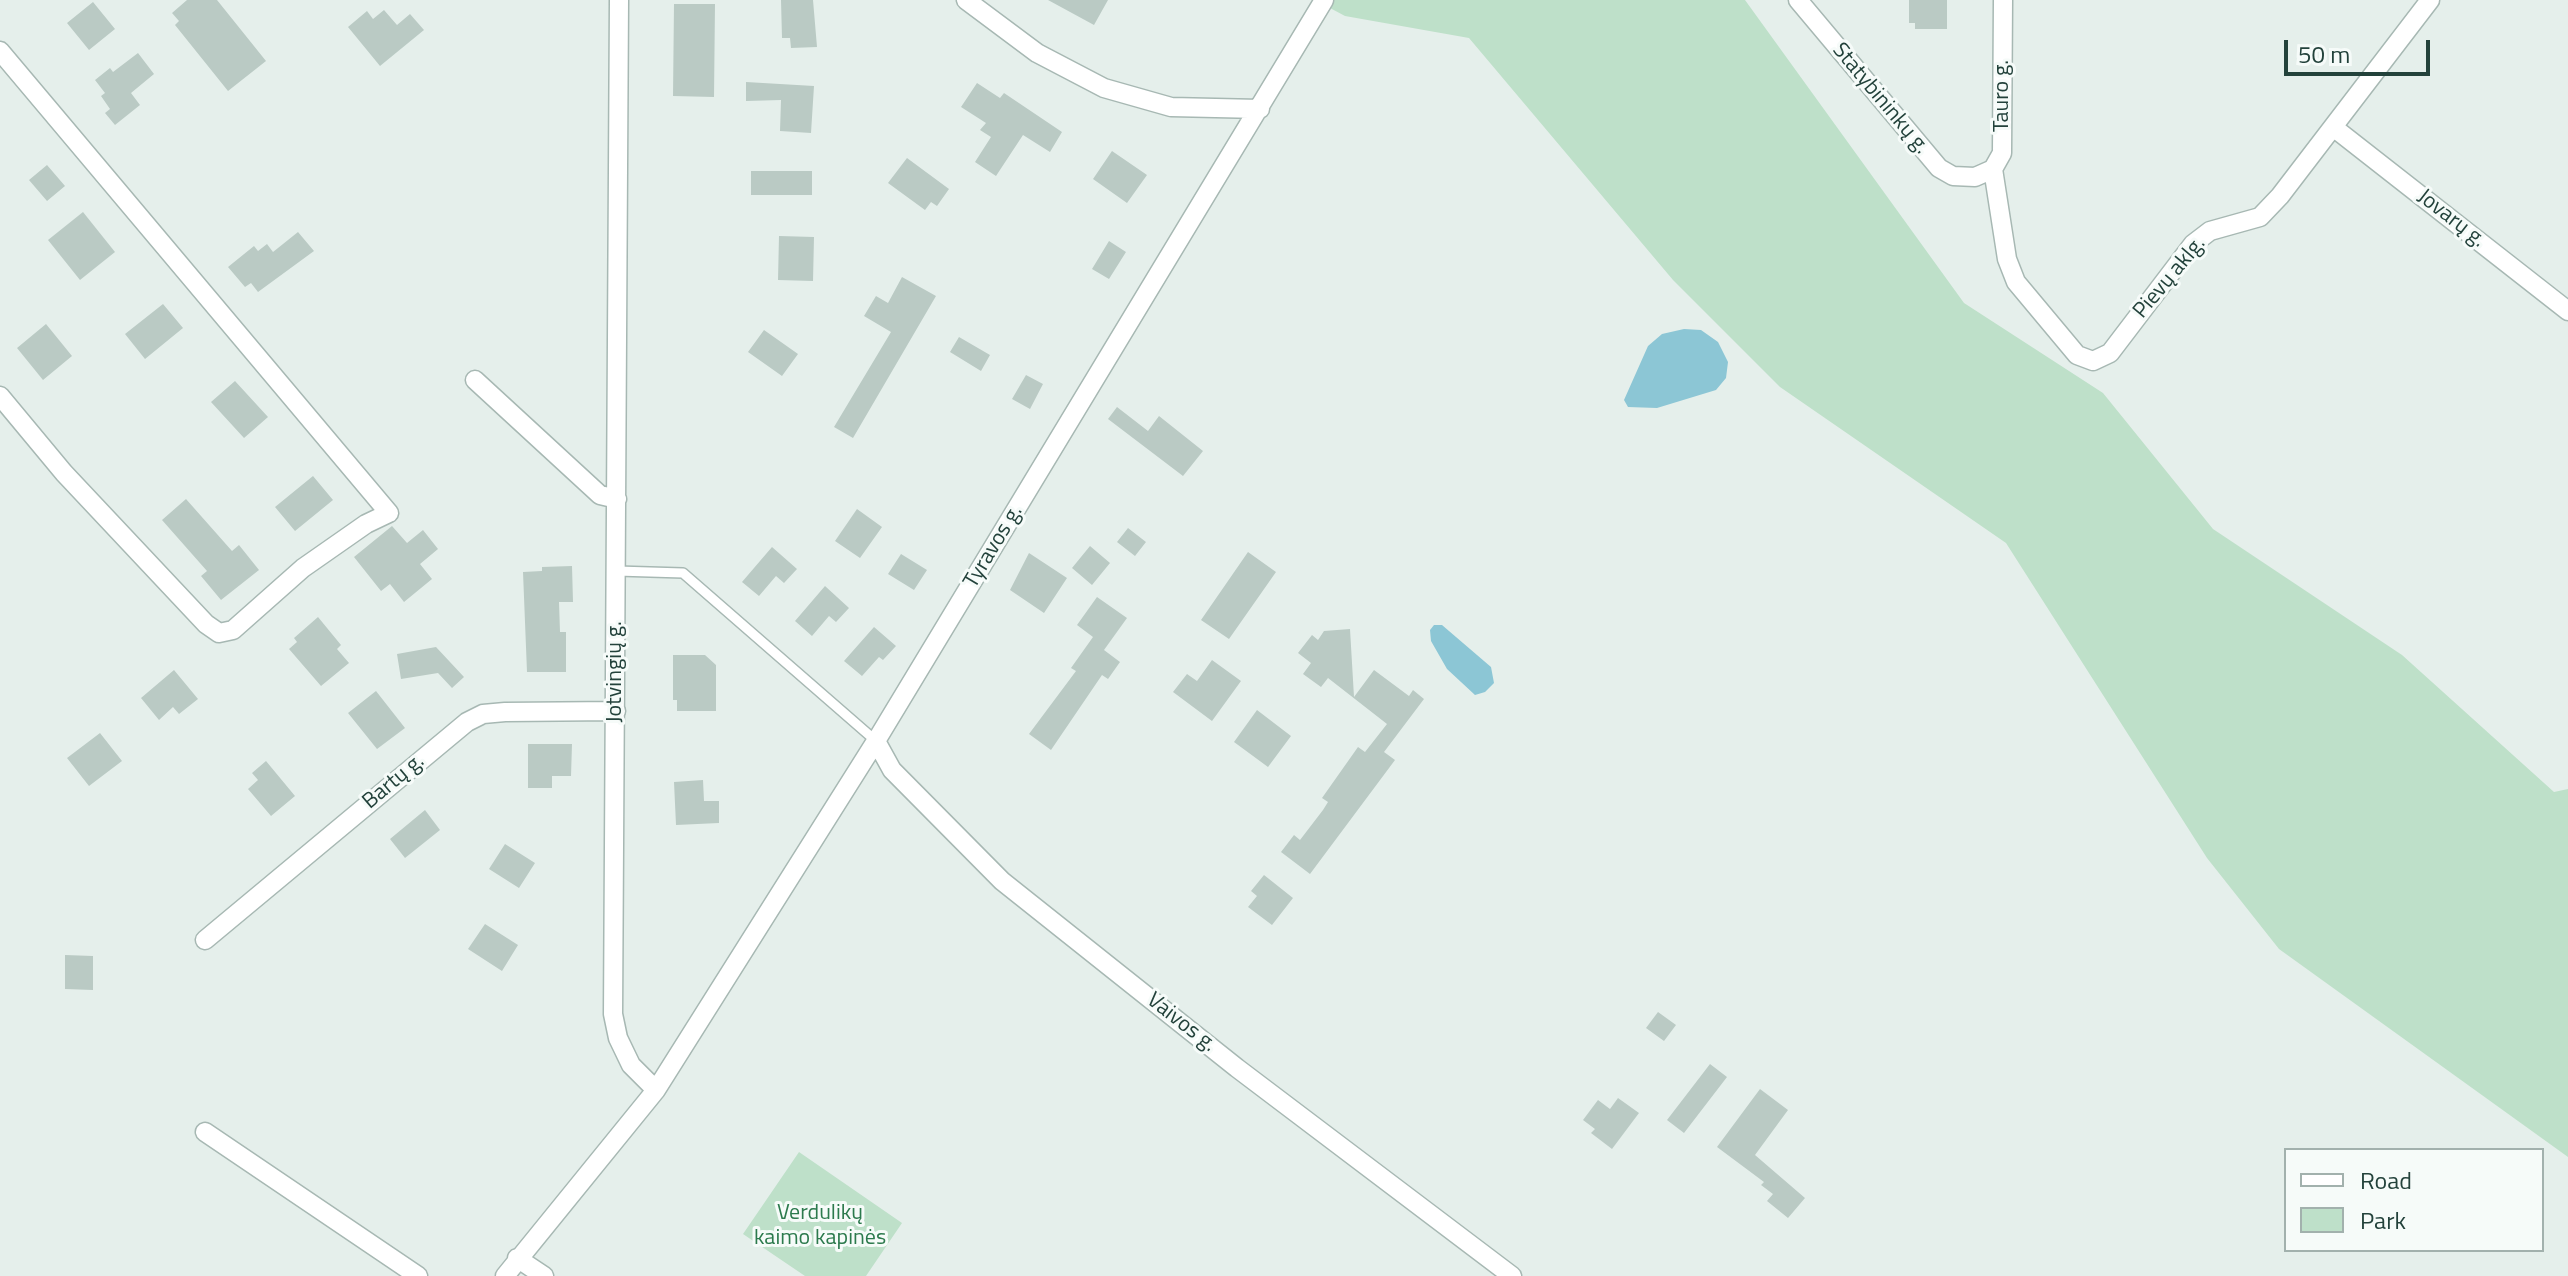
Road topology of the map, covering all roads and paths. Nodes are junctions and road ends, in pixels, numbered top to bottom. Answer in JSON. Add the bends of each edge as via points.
{"nodes":[{"id":1,"x":619,"y":0,"type":"edge"},
{"id":2,"x":966,"y":0,"type":"edge"},
{"id":3,"x":1324,"y":0,"type":"edge"},
{"id":4,"x":1798,"y":0,"type":"edge"},
{"id":5,"x":2003,"y":0,"type":"edge"},
{"id":6,"x":2430,"y":0,"type":"edge"},
{"id":7,"x":0,"y":51,"type":"edge"},
{"id":8,"x":1260,"y":109,"type":"junction"},
{"id":9,"x":2333,"y":127,"type":"junction"},
{"id":10,"x":1993,"y":169,"type":"junction"},
{"id":11,"x":2568,"y":311,"type":"edge"},
{"id":12,"x":475,"y":380,"type":"dead end"},
{"id":13,"x":0,"y":396,"type":"edge"},
{"id":14,"x":617,"y":499,"type":"junction"},
{"id":15,"x":617,"y":571,"type":"junction"},
{"id":16,"x":616,"y":711,"type":"junction"},
{"id":17,"x":876,"y":741,"type":"junction"},
{"id":18,"x":205,"y":940,"type":"dead end"},
{"id":19,"x":656,"y":1090,"type":"junction"},
{"id":20,"x":205,"y":1132,"type":"dead end"},
{"id":21,"x":517,"y":1258,"type":"junction"},
{"id":22,"x":418,"y":1276,"type":"edge"},
{"id":23,"x":505,"y":1276,"type":"edge"},
{"id":24,"x":544,"y":1276,"type":"edge"},
{"id":25,"x":1512,"y":1276,"type":"edge"}],
"edges":[{"from":1,"to":14,"type":"street","name":"Jotvingių g."},
{"from":2,"to":8,"type":"street","via":[[1037,53],[1104,88],[1171,107]]},
{"from":3,"to":8,"type":"street","name":"Tyravos g."},
{"from":4,"to":10,"type":"street","name":"Statybininkų g.","via":[[1939,168],[1953,176],[1975,177]]},
{"from":5,"to":10,"type":"street","name":"Tauro g.","via":[[2002,153]]},
{"from":6,"to":9,"type":"street","name":"Pievų aklg."},
{"from":7,"to":13,"type":"street","via":[[389,513],[303,568],[233,630],[219,633],[64,473]]},
{"from":8,"to":17,"type":"street","name":"Tyravos g."},
{"from":9,"to":10,"type":"street","name":"Pievų aklg.","via":[[2260,217],[2210,231],[2193,244],[2110,353],[2093,361],[2077,355],[2016,282],[2007,259]]},
{"from":9,"to":11,"type":"street","name":"Jovarų g."},
{"from":12,"to":14,"type":"street","via":[[600,495]]},
{"from":14,"to":15,"type":"street","name":"Jotvingių g."},
{"from":15,"to":16,"type":"street","name":"Jotvingių g."},
{"from":15,"to":17,"type":"lane","via":[[683,573]]},
{"from":16,"to":18,"type":"street","name":"Bartų g.","via":[[505,712],[467,722]]},
{"from":16,"to":19,"type":"street","name":"Jotvingių g.","via":[[613,1014],[631,1065]]},
{"from":17,"to":19,"type":"street","name":"Tyravos g."},
{"from":17,"to":25,"type":"street","name":"Vaivos g.","via":[[892,770],[1002,881]]},
{"from":19,"to":21,"type":"street"},
{"from":20,"to":22,"type":"street"},
{"from":21,"to":23,"type":"street"},
{"from":21,"to":24,"type":"street"}]}
